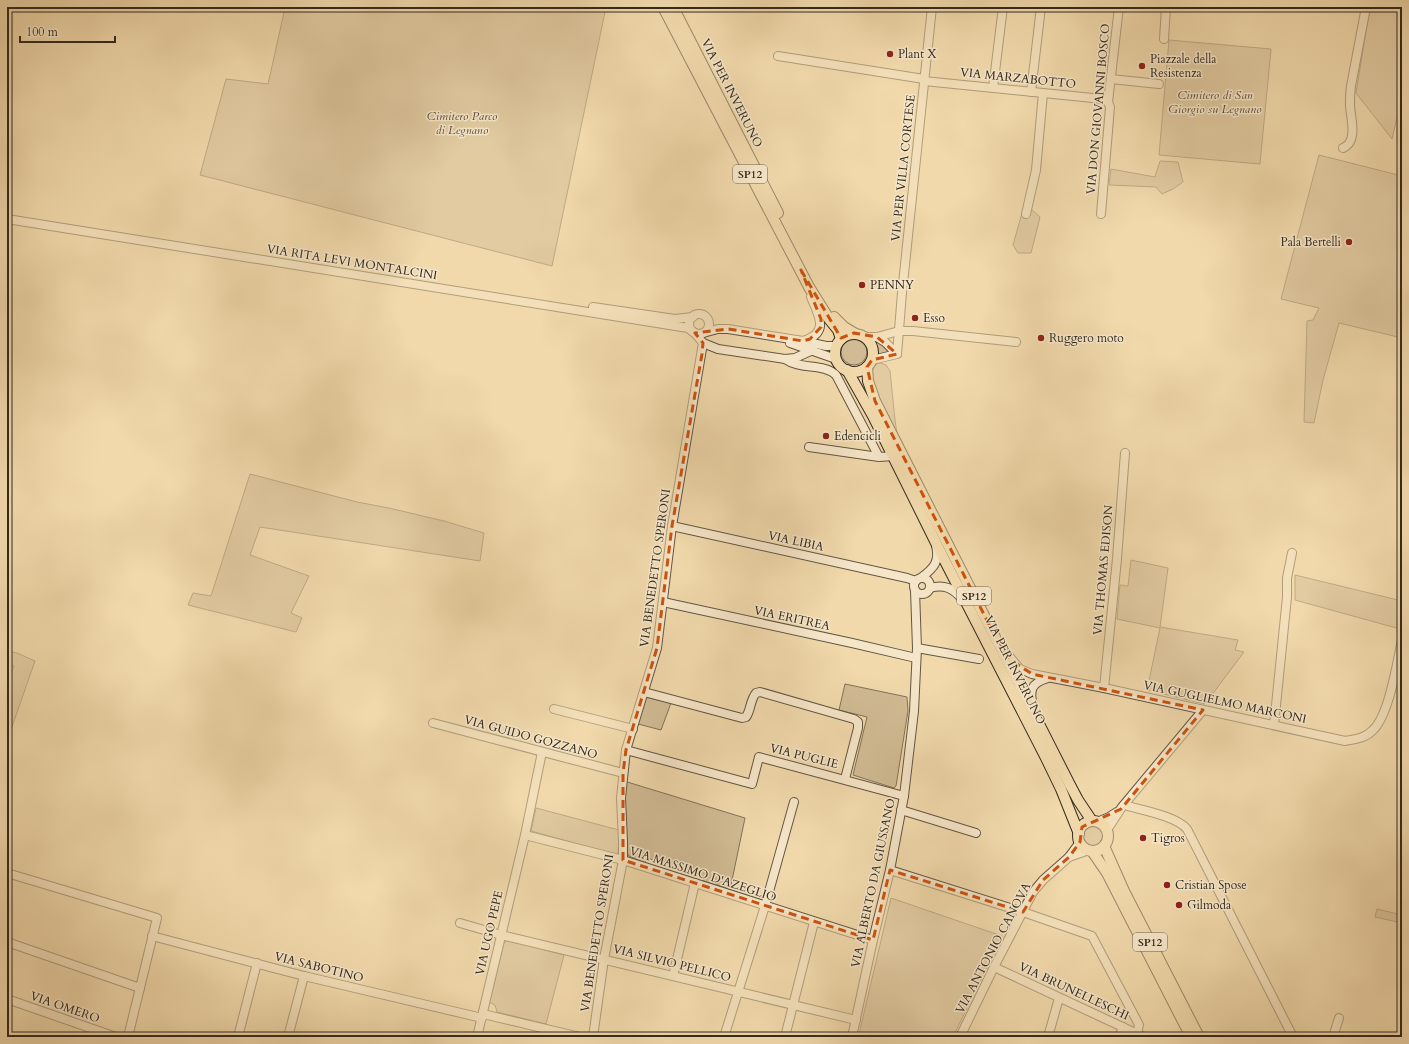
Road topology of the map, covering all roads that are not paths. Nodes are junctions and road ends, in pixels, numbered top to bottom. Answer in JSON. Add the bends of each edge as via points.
{"nodes":[{"id":1,"x":663,"y":7,"type":"edge"},
{"id":2,"x":674,"y":7,"type":"edge"},
{"id":3,"x":677,"y":7,"type":"edge"},
{"id":4,"x":932,"y":7,"type":"edge"},
{"id":5,"x":1002,"y":7,"type":"edge"},
{"id":6,"x":1041,"y":7,"type":"edge"},
{"id":7,"x":1119,"y":7,"type":"edge"},
{"id":8,"x":1166,"y":7,"type":"edge"},
{"id":9,"x":1366,"y":7,"type":"edge"},
{"id":10,"x":1164,"y":39,"type":"dead end"},
{"id":11,"x":695,"y":50,"type":"junction"},
{"id":12,"x":778,"y":56,"type":"dead end"},
{"id":13,"x":1111,"y":79,"type":"junction"},
{"id":14,"x":924,"y":80,"type":"junction"},
{"id":15,"x":1159,"y":84,"type":"dead end"},
{"id":16,"x":993,"y":88,"type":"junction"},
{"id":17,"x":1031,"y":92,"type":"junction"},
{"id":18,"x":1042,"y":93,"type":"junction"},
{"id":19,"x":1108,"y":102,"type":"junction"},
{"id":20,"x":1343,"y":148,"type":"dead end"},
{"id":21,"x":1026,"y":214,"type":"dead end"},
{"id":22,"x":1101,"y":214,"type":"dead end"},
{"id":23,"x":7,"y":215,"type":"edge"},
{"id":24,"x":7,"y":219,"type":"edge"},
{"id":25,"x":801,"y":270,"type":"junction"},
{"id":26,"x":693,"y":317,"type":"junction"},
{"id":27,"x":706,"y":318,"type":"junction"},
{"id":28,"x":728,"y":329,"type":"junction"},
{"id":29,"x":899,"y":331,"type":"junction"},
{"id":30,"x":697,"y":332,"type":"junction"},
{"id":31,"x":854,"y":333,"type":"junction"},
{"id":32,"x":772,"y":337,"type":"junction"},
{"id":33,"x":866,"y":337,"type":"junction"},
{"id":34,"x":877,"y":337,"type":"junction"},
{"id":35,"x":802,"y":341,"type":"junction"},
{"id":36,"x":838,"y":342,"type":"junction"},
{"id":37,"x":1016,"y":342,"type":"dead end"},
{"id":38,"x":703,"y":343,"type":"junction"},
{"id":39,"x":810,"y":351,"type":"junction"},
{"id":40,"x":897,"y":354,"type":"junction"},
{"id":41,"x":836,"y":358,"type":"junction"},
{"id":42,"x":785,"y":359,"type":"junction"},
{"id":43,"x":870,"y":363,"type":"junction"},
{"id":44,"x":816,"y":368,"type":"junction"},
{"id":45,"x":847,"y":370,"type":"junction"},
{"id":46,"x":809,"y":447,"type":"dead end"},
{"id":47,"x":1125,"y":453,"type":"dead end"},
{"id":48,"x":894,"y":456,"type":"junction"},
{"id":49,"x":879,"y":457,"type":"junction"},
{"id":50,"x":672,"y":526,"type":"junction"},
{"id":51,"x":933,"y":536,"type":"junction"},
{"id":52,"x":1292,"y":553,"type":"dead end"},
{"id":53,"x":919,"y":579,"type":"junction"},
{"id":54,"x":915,"y":590,"type":"junction"},
{"id":55,"x":927,"y":591,"type":"junction"},
{"id":56,"x":663,"y":602,"type":"junction"},
{"id":57,"x":970,"y":609,"type":"junction"},
{"id":58,"x":916,"y":613,"type":"junction"},
{"id":59,"x":994,"y":634,"type":"junction"},
{"id":60,"x":1402,"y":640,"type":"edge"},
{"id":61,"x":916,"y":648,"type":"junction"},
{"id":62,"x":916,"y":658,"type":"junction"},
{"id":63,"x":979,"y":659,"type":"dead end"},
{"id":64,"x":1049,"y":678,"type":"junction"},
{"id":65,"x":1104,"y":688,"type":"junction"},
{"id":66,"x":644,"y":692,"type":"junction"},
{"id":67,"x":554,"y":709,"type":"dead end"},
{"id":68,"x":1203,"y":710,"type":"junction"},
{"id":69,"x":1034,"y":714,"type":"junction"},
{"id":70,"x":433,"y":724,"type":"dead end"},
{"id":71,"x":1274,"y":725,"type":"junction"},
{"id":72,"x":632,"y":729,"type":"junction"},
{"id":73,"x":626,"y":750,"type":"junction"},
{"id":74,"x":542,"y":752,"type":"junction"},
{"id":75,"x":623,"y":773,"type":"junction"},
{"id":76,"x":845,"y":779,"type":"junction"},
{"id":77,"x":904,"y":796,"type":"junction"},
{"id":78,"x":794,"y":802,"type":"dead end"},
{"id":79,"x":1122,"y":807,"type":"junction"},
{"id":80,"x":901,"y":810,"type":"junction"},
{"id":81,"x":1095,"y":821,"type":"junction"},
{"id":82,"x":1107,"y":830,"type":"junction"},
{"id":83,"x":976,"y":833,"type":"dead end"},
{"id":84,"x":525,"y":835,"type":"junction"},
{"id":85,"x":1079,"y":838,"type":"junction"},
{"id":86,"x":1104,"y":846,"type":"junction"},
{"id":87,"x":1091,"y":850,"type":"junction"},
{"id":88,"x":1069,"y":857,"type":"junction"},
{"id":89,"x":623,"y":860,"type":"junction"},
{"id":90,"x":890,"y":870,"type":"junction"},
{"id":91,"x":7,"y":873,"type":"edge"},
{"id":92,"x":695,"y":883,"type":"junction"},
{"id":93,"x":766,"y":906,"type":"junction"},
{"id":94,"x":1023,"y":912,"type":"junction"},
{"id":95,"x":814,"y":922,"type":"junction"},
{"id":96,"x":460,"y":923,"type":"dead end"},
{"id":97,"x":501,"y":935,"type":"junction"},
{"id":98,"x":152,"y":936,"type":"junction"},
{"id":99,"x":873,"y":940,"type":"junction"},
{"id":100,"x":7,"y":942,"type":"edge"},
{"id":101,"x":604,"y":959,"type":"junction"},
{"id":102,"x":257,"y":964,"type":"junction"},
{"id":103,"x":994,"y":967,"type":"junction"},
{"id":104,"x":304,"y":976,"type":"junction"},
{"id":105,"x":673,"y":976,"type":"junction"},
{"id":106,"x":140,"y":988,"type":"junction"},
{"id":107,"x":738,"y":992,"type":"junction"},
{"id":108,"x":1059,"y":998,"type":"junction"},
{"id":109,"x":7,"y":999,"type":"edge"},
{"id":110,"x":792,"y":1005,"type":"junction"},
{"id":111,"x":482,"y":1016,"type":"junction"},
{"id":112,"x":1339,"y":1018,"type":"dead end"},
{"id":113,"x":856,"y":1020,"type":"junction"},
{"id":114,"x":1123,"y":1027,"type":"junction"},
{"id":115,"x":553,"y":1034,"type":"edge"},
{"id":116,"x":1140,"y":1035,"type":"edge"},
{"id":117,"x":116,"y":1037,"type":"edge"},
{"id":118,"x":128,"y":1037,"type":"edge"},
{"id":119,"x":238,"y":1037,"type":"edge"},
{"id":120,"x":288,"y":1037,"type":"edge"},
{"id":121,"x":477,"y":1037,"type":"edge"},
{"id":122,"x":580,"y":1037,"type":"edge"},
{"id":123,"x":593,"y":1037,"type":"edge"},
{"id":124,"x":724,"y":1037,"type":"edge"},
{"id":125,"x":785,"y":1037,"type":"edge"},
{"id":126,"x":852,"y":1037,"type":"edge"},
{"id":127,"x":960,"y":1037,"type":"edge"},
{"id":128,"x":1048,"y":1037,"type":"edge"},
{"id":129,"x":1119,"y":1037,"type":"edge"},
{"id":130,"x":1191,"y":1037,"type":"edge"},
{"id":131,"x":1199,"y":1037,"type":"edge"},
{"id":132,"x":1293,"y":1037,"type":"edge"},
{"id":133,"x":1333,"y":1037,"type":"edge"}],
"edges":[{"from":1,"to":25,"type":"main road","name":"VIA PER INVERUNO","number":"SP12"},
{"from":2,"to":11,"type":"main road","name":"VIA PER INVERUNO","number":"SP12"},
{"from":3,"to":11,"type":"street"},
{"from":4,"to":14,"type":"street","name":"VIA PER VILLA CORTESE"},
{"from":5,"to":16,"type":"street"},
{"from":6,"to":17,"type":"street"},
{"from":7,"to":13,"type":"street","name":"VIA DON GIOVANNI BOSCO"},
{"from":8,"to":10,"type":"street"},
{"from":9,"to":20,"type":"street","via":[[1350,90],[1352,135],[1347,146]]},
{"from":11,"to":31,"type":"main road","name":"VIA PER INVERUNO","number":"SP12","via":[[817,289],[836,319]]},
{"from":12,"to":14,"type":"street","name":"VIA MARZABOTTO"},
{"from":13,"to":15,"type":"street"},
{"from":13,"to":19,"type":"street","name":"VIA DON GIOVANNI BOSCO"},
{"from":14,"to":16,"type":"street","name":"VIA MARZABOTTO"},
{"from":14,"to":29,"type":"street","name":"VIA PER VILLA CORTESE"},
{"from":16,"to":17,"type":"street","name":"VIA MARZABOTTO"},
{"from":17,"to":18,"type":"street","name":"VIA MARZABOTTO"},
{"from":18,"to":19,"type":"street","name":"VIA MARZABOTTO","via":[[1103,99]]},
{"from":18,"to":21,"type":"street","via":[[1036,170]]},
{"from":19,"to":22,"type":"street","name":"VIA DON GIOVANNI BOSCO","via":[[1110,107]]},
{"from":23,"to":26,"type":"street","name":"VIA RITA LEVI MONTALCINI","via":[[559,302],[674,319]]},
{"from":24,"to":30,"type":"street","name":"VIA RITA LEVI MONTALCINI","via":[[688,328]]},
{"from":25,"to":35,"type":"street","name":"VIA PER INVERUNO","via":[[821,319],[818,332],[810,339]]},
{"from":25,"to":36,"type":"main road","name":"VIA PER INVERUNO","number":"SP12","via":[[838,330]]},
{"from":26,"to":27,"type":"street","via":[[701,315]]},
{"from":26,"to":30,"type":"street","via":[[690,322]]},
{"from":27,"to":28,"type":"street","name":"VIA RITA LEVI MONTALCINI"},
{"from":27,"to":30,"type":"street","via":[[709,323],[708,329]]},
{"from":28,"to":30,"type":"street","name":"VIA RITA LEVI MONTALCINI"},
{"from":28,"to":32,"type":"street","name":"VIA RITA LEVI MONTALCINI"},
{"from":29,"to":34,"type":"street"},
{"from":29,"to":37,"type":"street"},
{"from":29,"to":40,"type":"street","name":"VIA PER VILLA CORTESE"},
{"from":30,"to":38,"type":"street"},
{"from":31,"to":33,"type":"main road"},
{"from":31,"to":36,"type":"main road"},
{"from":32,"to":35,"type":"street","name":"VIA RITA LEVI MONTALCINI"},
{"from":32,"to":39,"type":"street","name":"VIA RITA LEVI MONTALCINI"},
{"from":33,"to":34,"type":"street"},
{"from":33,"to":43,"type":"main road","via":[[873,348]]},
{"from":34,"to":40,"type":"street"},
{"from":35,"to":36,"type":"street","name":"VIA RITA LEVI MONTALCINI","via":[[826,346]]},
{"from":36,"to":41,"type":"main road"},
{"from":38,"to":42,"type":"street","via":[[718,349]]},
{"from":38,"to":50,"type":"street","name":"VIA BENEDETTO SPERONI"},
{"from":39,"to":41,"type":"street","name":"VIA RITA LEVI MONTALCINI"},
{"from":39,"to":42,"type":"street","via":[[795,358]]},
{"from":39,"to":44,"type":"street","via":[[806,362]]},
{"from":40,"to":43,"type":"street"},
{"from":41,"to":45,"type":"main road"},
{"from":42,"to":44,"type":"street","via":[[796,365]]},
{"from":43,"to":45,"type":"main road","via":[[858,371]]},
{"from":43,"to":59,"type":"main road","name":"VIA PER INVERUNO","number":"SP12","via":[[868,381],[875,401]]},
{"from":44,"to":49,"type":"street","via":[[831,370],[836,375]]},
{"from":45,"to":48,"type":"main road","name":"VIA PER INVERUNO","number":"SP12"},
{"from":46,"to":49,"type":"street"},
{"from":47,"to":65,"type":"street","name":"VIA THOMAS EDISON"},
{"from":48,"to":49,"type":"street"},
{"from":48,"to":51,"type":"main road","name":"VIA PER INVERUNO","number":"SP12"},
{"from":50,"to":53,"type":"street","name":"VIA LIBIA"},
{"from":50,"to":56,"type":"street","name":"VIA BENEDETTO SPERONI"},
{"from":51,"to":53,"type":"street","via":[[937,552],[935,564]]},
{"from":51,"to":57,"type":"main road","name":"VIA PER INVERUNO","number":"SP12"},
{"from":52,"to":71,"type":"street","via":[[1287,578]]},
{"from":53,"to":54,"type":"street","via":[[914,585]]},
{"from":53,"to":55,"type":"street","via":[[929,581]]},
{"from":54,"to":55,"type":"street","via":[[919,593]]},
{"from":54,"to":58,"type":"street","name":"VIA ALBERTO DA GIUSSANO"},
{"from":55,"to":57,"type":"street","via":[[944,586],[950,587]]},
{"from":55,"to":58,"type":"street","name":"VIA ALBERTO DA GIUSSANO"},
{"from":56,"to":62,"type":"street","name":"VIA ERITREA"},
{"from":56,"to":66,"type":"street","name":"VIA BENEDETTO SPERONI","via":[[657,648]]},
{"from":57,"to":85,"type":"main road","name":"VIA PER INVERUNO","number":"SP12","via":[[1054,774]]},
{"from":58,"to":61,"type":"street","name":"VIA ALBERTO DA GIUSSANO"},
{"from":59,"to":64,"type":"street","name":"VIA GUGLIELMO MARCONI","via":[[1020,669]]},
{"from":59,"to":69,"type":"main road","name":"VIA PER INVERUNO","number":"SP12"},
{"from":60,"to":71,"type":"street","name":"VIA GUGLIELMO MARCONI","via":[[1385,710],[1373,731],[1346,741]]},
{"from":61,"to":62,"type":"street","name":"VIA ALBERTO DA GIUSSANO"},
{"from":61,"to":63,"type":"street"},
{"from":62,"to":77,"type":"street","name":"VIA ALBERTO DA GIUSSANO","via":[[914,711]]},
{"from":64,"to":65,"type":"street","name":"VIA GUGLIELMO MARCONI"},
{"from":64,"to":69,"type":"street","via":[[1036,683],[1031,689]]},
{"from":65,"to":68,"type":"street","name":"VIA GUGLIELMO MARCONI"},
{"from":66,"to":72,"type":"street","name":"VIA BENEDETTO SPERONI"},
{"from":66,"to":76,"type":"street","via":[[742,718],[748,714],[753,696],[760,692],[854,719],[858,722],[858,728]]},
{"from":67,"to":72,"type":"street"},
{"from":68,"to":71,"type":"street","name":"VIA GUGLIELMO MARCONI"},
{"from":68,"to":79,"type":"street"},
{"from":69,"to":81,"type":"main road","name":"VIA PER INVERUNO","number":"SP12","via":[[1078,800]]},
{"from":70,"to":74,"type":"street","name":"VIA GUIDO GOZZANO"},
{"from":72,"to":73,"type":"street","name":"VIA BENEDETTO SPERONI"},
{"from":73,"to":75,"type":"street","name":"VIA BENEDETTO SPERONI"},
{"from":73,"to":76,"type":"street","name":"VIA PUGLIE","via":[[752,784],[759,757]]},
{"from":74,"to":75,"type":"street","name":"VIA GUIDO GOZZANO"},
{"from":74,"to":84,"type":"street","name":"VIA UGO PEPE"},
{"from":75,"to":89,"type":"street","name":"VIA BENEDETTO SPERONI"},
{"from":76,"to":77,"type":"street","name":"VIA PUGLIE"},
{"from":77,"to":80,"type":"street","name":"VIA ALBERTO DA GIUSSANO"},
{"from":78,"to":93,"type":"street"},
{"from":79,"to":81,"type":"street","via":[[1109,817]]},
{"from":79,"to":82,"type":"street"},
{"from":79,"to":132,"type":"street","via":[[1175,820],[1187,829]]},
{"from":80,"to":83,"type":"street"},
{"from":80,"to":90,"type":"street","name":"VIA ALBERTO DA GIUSSANO"},
{"from":81,"to":82,"type":"main road"},
{"from":81,"to":85,"type":"main road","via":[[1082,827]]},
{"from":82,"to":86,"type":"main road","via":[[1108,838]]},
{"from":84,"to":89,"type":"street","name":"VIA MASSIMO D'AZEGLIO"},
{"from":84,"to":97,"type":"street","name":"VIA UGO PEPE"},
{"from":85,"to":87,"type":"main road","via":[[1082,846]]},
{"from":85,"to":88,"type":"street","name":"VIA ANTONIO CANOVA"},
{"from":86,"to":87,"type":"main road"},
{"from":86,"to":131,"type":"main road","number":"SP12","via":[[1124,891]]},
{"from":87,"to":88,"type":"street","name":"VIA ANTONIO CANOVA"},
{"from":87,"to":130,"type":"main road","number":"SP12","via":[[1107,873]]},
{"from":88,"to":94,"type":"street","name":"VIA ANTONIO CANOVA","via":[[1043,880],[1033,892]]},
{"from":89,"to":92,"type":"street","name":"VIA MASSIMO D'AZEGLIO"},
{"from":89,"to":101,"type":"street","name":"VIA BENEDETTO SPERONI"},
{"from":90,"to":94,"type":"street"},
{"from":90,"to":99,"type":"street","name":"VIA ALBERTO DA GIUSSANO"},
{"from":91,"to":98,"type":"street","via":[[157,918]]},
{"from":92,"to":93,"type":"street","name":"VIA MASSIMO D'AZEGLIO"},
{"from":92,"to":105,"type":"street"},
{"from":93,"to":95,"type":"street","name":"VIA MASSIMO D'AZEGLIO"},
{"from":93,"to":107,"type":"street"},
{"from":94,"to":103,"type":"street","name":"VIA ANTONIO CANOVA"},
{"from":94,"to":116,"type":"street","via":[[1092,936],[1136,1019]]},
{"from":95,"to":99,"type":"street","name":"VIA MASSIMO D'AZEGLIO"},
{"from":95,"to":110,"type":"street"},
{"from":96,"to":97,"type":"street","name":"VIA SILVIO PELLICO"},
{"from":97,"to":101,"type":"street","name":"VIA SILVIO PELLICO"},
{"from":97,"to":111,"type":"street","name":"VIA UGO PEPE"},
{"from":98,"to":102,"type":"street","name":"VIA SABOTINO"},
{"from":98,"to":106,"type":"street"},
{"from":99,"to":113,"type":"street","name":"VIA ALBERTO DA GIUSSANO"},
{"from":100,"to":106,"type":"street"},
{"from":101,"to":105,"type":"street","name":"VIA SILVIO PELLICO"},
{"from":101,"to":123,"type":"street","name":"VIA BENEDETTO SPERONI"},
{"from":102,"to":104,"type":"street","name":"VIA SABOTINO"},
{"from":102,"to":119,"type":"street"},
{"from":103,"to":108,"type":"street","name":"VIA BRUNELLESCHI"},
{"from":103,"to":127,"type":"street","name":"VIA ANTONIO CANOVA"},
{"from":104,"to":111,"type":"street","name":"VIA SABOTINO"},
{"from":104,"to":120,"type":"street"},
{"from":105,"to":107,"type":"street","name":"VIA SILVIO PELLICO"},
{"from":106,"to":118,"type":"street"},
{"from":107,"to":110,"type":"street","name":"VIA SILVIO PELLICO"},
{"from":107,"to":124,"type":"street"},
{"from":108,"to":114,"type":"street","name":"VIA BRUNELLESCHI"},
{"from":108,"to":128,"type":"street"},
{"from":109,"to":117,"type":"street","name":"VIA OMERO"},
{"from":110,"to":113,"type":"street","name":"VIA SILVIO PELLICO"},
{"from":110,"to":125,"type":"street"},
{"from":111,"to":115,"type":"street","name":"VIA SABOTINO"},
{"from":111,"to":121,"type":"street","name":"VIA UGO PEPE"},
{"from":112,"to":133,"type":"street"},
{"from":113,"to":126,"type":"street","name":"VIA ALBERTO DA GIUSSANO"},
{"from":114,"to":116,"type":"street","name":"VIA BRUNELLESCHI"},
{"from":114,"to":129,"type":"street"},
{"from":115,"to":122,"type":"street","name":"VIA SABOTINO"}]}
